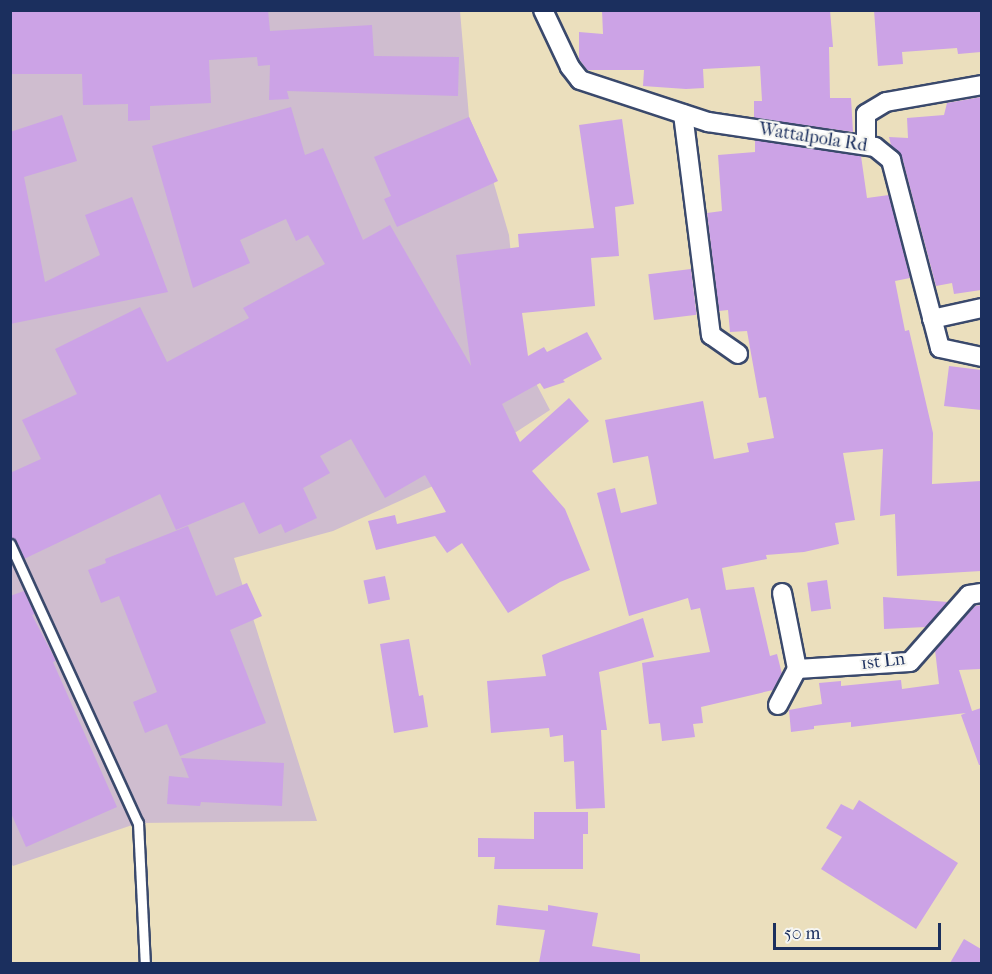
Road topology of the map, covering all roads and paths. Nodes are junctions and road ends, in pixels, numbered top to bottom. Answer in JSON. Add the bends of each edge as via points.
{"nodes":[{"id":1,"x":543,"y":10,"type":"edge"},
{"id":2,"x":981,"y":86,"type":"edge"},
{"id":3,"x":683,"y":114,"type":"junction"},
{"id":4,"x":866,"y":145,"type":"junction"},
{"id":5,"x":981,"y":308,"type":"edge"},
{"id":6,"x":932,"y":319,"type":"junction"},
{"id":7,"x":738,"y":354,"type":"dead end"},
{"id":8,"x":981,"y":357,"type":"edge"},
{"id":9,"x":10,"y":544,"type":"edge"},
{"id":10,"x":782,"y":593,"type":"dead end"},
{"id":11,"x":981,"y":593,"type":"edge"},
{"id":12,"x":797,"y":669,"type":"junction"},
{"id":13,"x":778,"y":705,"type":"dead end"},
{"id":14,"x":145,"y":963,"type":"edge"}],
"edges":[{"from":1,"to":3,"type":"street","name":"Wattalpola Rd","via":[[580,80]]},
{"from":2,"to":4,"type":"street","via":[[886,102],[866,114]]},
{"from":3,"to":4,"type":"street","name":"Wattalpola Rd","via":[[708,122]]},
{"from":3,"to":7,"type":"street","via":[[711,335]]},
{"from":4,"to":6,"type":"street","name":"Wattalpola Rd","via":[[891,160]]},
{"from":5,"to":6,"type":"street"},
{"from":6,"to":8,"type":"street","name":"Wattalpola Rd","via":[[940,348]]},
{"from":9,"to":14,"type":"lane","via":[[138,823]]},
{"from":10,"to":12,"type":"street"},
{"from":11,"to":12,"type":"street","name":"1st Ln","via":[[969,595],[910,662]]},
{"from":12,"to":13,"type":"street"}]}
